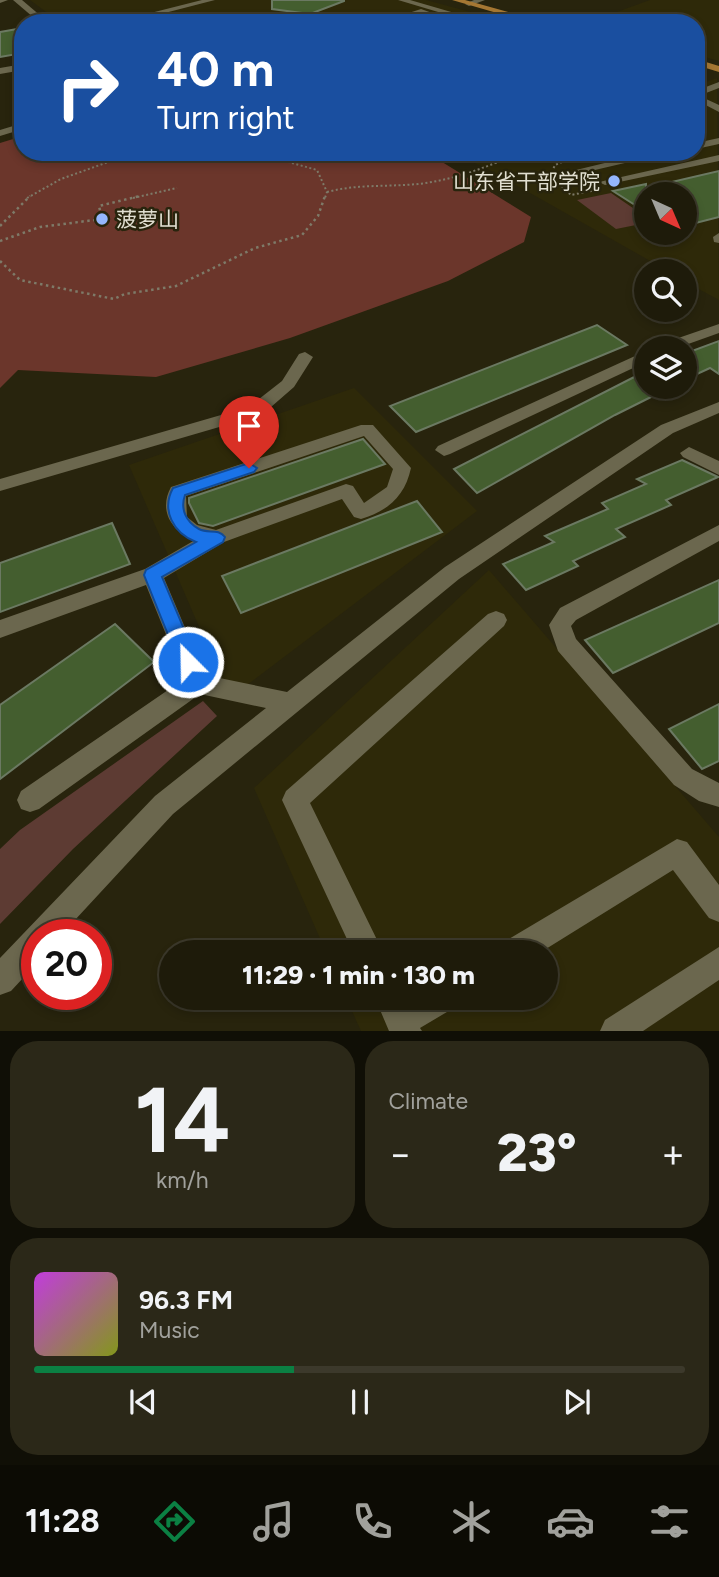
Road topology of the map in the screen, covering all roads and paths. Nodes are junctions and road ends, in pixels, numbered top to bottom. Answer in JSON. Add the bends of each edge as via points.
{"nodes":[{"id":1,"x":17,"y":0,"type":"edge"},
{"id":2,"x":168,"y":0,"type":"edge"},
{"id":3,"x":211,"y":0,"type":"edge"},
{"id":4,"x":402,"y":0,"type":"edge"},
{"id":5,"x":456,"y":0,"type":"edge"},
{"id":6,"x":481,"y":0,"type":"edge"},
{"id":7,"x":469,"y":4,"type":"junction"},
{"id":8,"x":182,"y":7,"type":"junction"},
{"id":9,"x":447,"y":12,"type":"junction"},
{"id":10,"x":33,"y":14,"type":"edge"},
{"id":11,"x":153,"y":14,"type":"edge"},
{"id":12,"x":411,"y":14,"type":"edge"},
{"id":13,"x":430,"y":14,"type":"edge"},
{"id":14,"x":442,"y":14,"type":"edge"},
{"id":15,"x":454,"y":14,"type":"edge"},
{"id":16,"x":506,"y":14,"type":"edge"},
{"id":17,"x":719,"y":76,"type":"edge"},
{"id":18,"x":708,"y":78,"type":"dead end"},
{"id":19,"x":719,"y":158,"type":"edge"},
{"id":20,"x":109,"y":161,"type":"edge"},
{"id":21,"x":285,"y":161,"type":"edge"},
{"id":22,"x":493,"y":161,"type":"edge"},
{"id":23,"x":501,"y":161,"type":"edge"},
{"id":24,"x":563,"y":161,"type":"edge"},
{"id":25,"x":624,"y":161,"type":"edge"},
{"id":26,"x":497,"y":163,"type":"junction"},
{"id":27,"x":582,"y":170,"type":"dead end"},
{"id":28,"x":604,"y":185,"type":"joint"},
{"id":29,"x":177,"y":188,"type":"dead end"},
{"id":30,"x":327,"y":192,"type":"junction"},
{"id":31,"x":0,"y":226,"type":"edge"},
{"id":32,"x":0,"y":241,"type":"edge"},
{"id":33,"x":0,"y":261,"type":"edge"},
{"id":34,"x":719,"y":328,"type":"edge"},
{"id":35,"x":697,"y":336,"type":"edge"},
{"id":36,"x":305,"y":357,"type":"dead end"},
{"id":37,"x":634,"y":362,"type":"edge"},
{"id":38,"x":719,"y":407,"type":"edge"},
{"id":39,"x":444,"y":450,"type":"dead end"},
{"id":40,"x":689,"y":453,"type":"dead end"},
{"id":41,"x":719,"y":469,"type":"edge"},
{"id":42,"x":0,"y":485,"type":"edge"},
{"id":43,"x":719,"y":532,"type":"edge"},
{"id":44,"x":217,"y":537,"type":"junction"},
{"id":45,"x":152,"y":575,"type":"junction"},
{"id":46,"x":496,"y":620,"type":"dead end"},
{"id":47,"x":0,"y":629,"type":"edge"},
{"id":48,"x":197,"y":683,"type":"junction"},
{"id":49,"x":290,"y":704,"type":"junction"},
{"id":50,"x":719,"y":795,"type":"edge"},
{"id":51,"x":30,"y":800,"type":"dead end"},
{"id":52,"x":719,"y":908,"type":"edge"},
{"id":53,"x":57,"y":919,"type":"edge"},
{"id":54,"x":362,"y":940,"type":"edge"},
{"id":55,"x":534,"y":940,"type":"edge"},
{"id":56,"x":21,"y":958,"type":"edge"},
{"id":57,"x":719,"y":962,"type":"edge"},
{"id":58,"x":0,"y":980,"type":"edge"},
{"id":59,"x":616,"y":1031,"type":"edge"}],
"edges":[{"from":1,"to":10,"type":"street"},
{"from":2,"to":8,"type":"street"},
{"from":3,"to":8,"type":"street"},
{"from":4,"to":9,"type":"street"},
{"from":5,"to":7,"type":"main road"},
{"from":6,"to":7,"type":"street"},
{"from":7,"to":16,"type":"main road"},
{"from":8,"to":11,"type":"street"},
{"from":9,"to":14,"type":"street"},
{"from":9,"to":15,"type":"street"},
{"from":12,"to":13,"type":"street"},
{"from":17,"to":18,"type":"street"},
{"from":19,"to":28,"type":"street"},
{"from":20,"to":31,"type":"path","via":[[38,190],[10,210]]},
{"from":21,"to":30,"type":"path","via":[[317,170]]},
{"from":22,"to":26,"type":"path"},
{"from":23,"to":26,"type":"path"},
{"from":24,"to":28,"type":"path","via":[[550,176],[571,195]]},
{"from":25,"to":27,"type":"street"},
{"from":26,"to":30,"type":"path","via":[[419,184],[344,187]]},
{"from":29,"to":32,"type":"path","via":[[99,206],[102,219],[40,227]]},
{"from":30,"to":33,"type":"path","via":[[318,216],[302,235],[255,248],[176,286],[114,299],[20,280]]},
{"from":34,"to":35,"type":"street"},
{"from":36,"to":42,"type":"street","via":[[288,384],[265,403],[227,419]]},
{"from":37,"to":39,"type":"street"},
{"from":38,"to":49,"type":"street","via":[[667,429],[453,573]]},
{"from":40,"to":41,"type":"street"},
{"from":43,"to":50,"type":"street","via":[[568,614],[560,625],[566,644],[683,777]]},
{"from":44,"to":44,"type":"street","via":[[346,491],[361,512],[387,500],[402,468],[367,429],[178,492],[174,503],[178,520],[196,536]]},
{"from":44,"to":45,"type":"street"},
{"from":45,"to":47,"type":"street"},
{"from":45,"to":48,"type":"street"},
{"from":46,"to":54,"type":"street","via":[[295,800]]},
{"from":48,"to":49,"type":"street"},
{"from":48,"to":51,"type":"street"},
{"from":49,"to":53,"type":"street","via":[[164,805]]},
{"from":52,"to":55,"type":"street","via":[[677,852]]},
{"from":56,"to":58,"type":"street"},
{"from":57,"to":59,"type":"street"}]}
